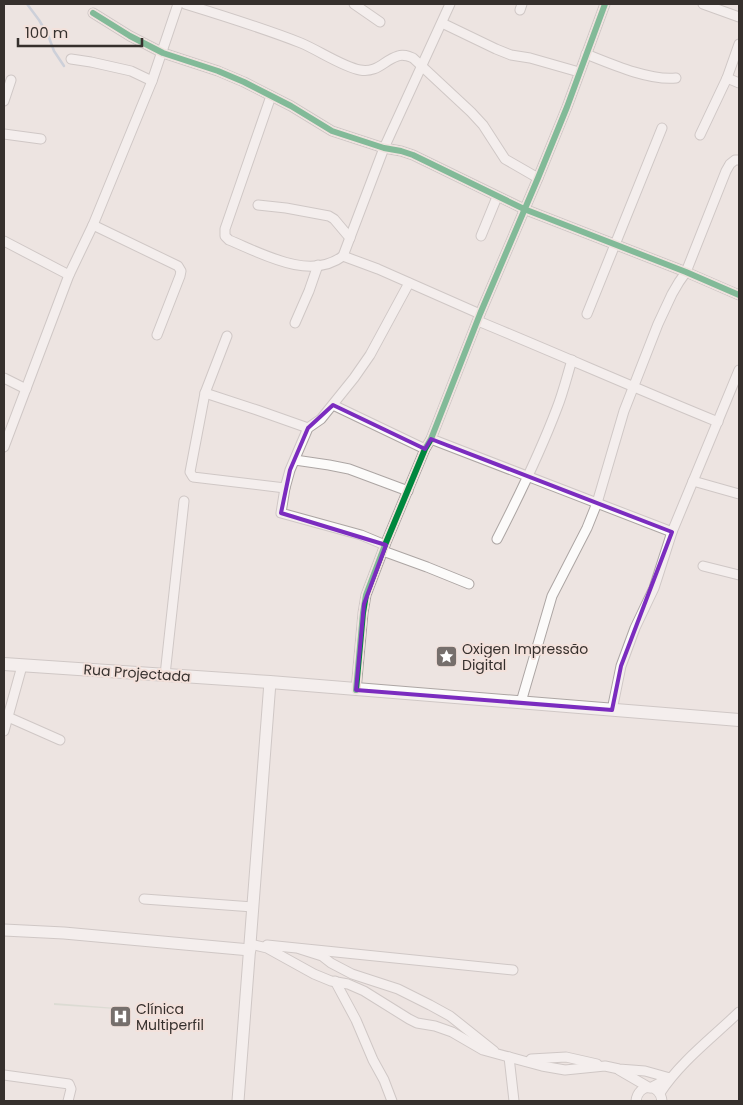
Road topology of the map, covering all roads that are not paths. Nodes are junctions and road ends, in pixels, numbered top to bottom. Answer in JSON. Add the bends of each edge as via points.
{"nodes":[{"id":1,"x":178,"y":4,"type":"edge"},
{"id":2,"x":186,"y":4,"type":"edge"},
{"id":3,"x":354,"y":4,"type":"edge"},
{"id":4,"x":371,"y":4,"type":"edge"},
{"id":5,"x":450,"y":4,"type":"edge"},
{"id":6,"x":605,"y":4,"type":"edge"},
{"id":7,"x":704,"y":4,"type":"edge"},
{"id":8,"x":721,"y":7,"type":"edge"},
{"id":9,"x":93,"y":13,"type":"dead end"},
{"id":10,"x":367,"y":13,"type":"junction"},
{"id":11,"x":739,"y":17,"type":"edge"},
{"id":12,"x":380,"y":22,"type":"dead end"},
{"id":13,"x":442,"y":23,"type":"junction"},
{"id":14,"x":739,"y":44,"type":"edge"},
{"id":15,"x":163,"y":53,"type":"junction"},
{"id":16,"x":586,"y":54,"type":"junction"},
{"id":17,"x":71,"y":59,"type":"dead end"},
{"id":18,"x":422,"y":67,"type":"junction"},
{"id":19,"x":579,"y":72,"type":"junction"},
{"id":20,"x":676,"y":78,"type":"dead end"},
{"id":21,"x":727,"y":78,"type":"junction"},
{"id":22,"x":11,"y":80,"type":"dead end"},
{"id":23,"x":152,"y":81,"type":"junction"},
{"id":24,"x":739,"y":83,"type":"edge"},
{"id":25,"x":271,"y":96,"type":"junction"},
{"id":26,"x":4,"y":100,"type":"edge"},
{"id":27,"x":662,"y":128,"type":"dead end"},
{"id":28,"x":4,"y":134,"type":"edge"},
{"id":29,"x":700,"y":135,"type":"dead end"},
{"id":30,"x":41,"y":138,"type":"dead end"},
{"id":31,"x":384,"y":148,"type":"junction"},
{"id":32,"x":739,"y":160,"type":"edge"},
{"id":33,"x":538,"y":178,"type":"junction"},
{"id":34,"x":497,"y":197,"type":"junction"},
{"id":35,"x":258,"y":205,"type":"dead end"},
{"id":36,"x":524,"y":209,"type":"junction"},
{"id":37,"x":93,"y":225,"type":"junction"},
{"id":38,"x":482,"y":236,"type":"dead end"},
{"id":39,"x":350,"y":238,"type":"junction"},
{"id":40,"x":4,"y":242,"type":"edge"},
{"id":41,"x":616,"y":244,"type":"junction"},
{"id":42,"x":343,"y":256,"type":"junction"},
{"id":43,"x":318,"y":265,"type":"junction"},
{"id":44,"x":686,"y":272,"type":"junction"},
{"id":45,"x":69,"y":276,"type":"junction"},
{"id":46,"x":409,"y":283,"type":"junction"},
{"id":47,"x":739,"y":295,"type":"edge"},
{"id":48,"x":587,"y":314,"type":"dead end"},
{"id":49,"x":479,"y":318,"type":"junction"},
{"id":50,"x":295,"y":323,"type":"dead end"},
{"id":51,"x":157,"y":335,"type":"dead end"},
{"id":52,"x":227,"y":336,"type":"dead end"},
{"id":53,"x":572,"y":360,"type":"junction"},
{"id":54,"x":739,"y":370,"type":"edge"},
{"id":55,"x":4,"y":378,"type":"edge"},
{"id":56,"x":633,"y":388,"type":"junction"},
{"id":57,"x":26,"y":390,"type":"junction"},
{"id":58,"x":205,"y":393,"type":"junction"},
{"id":59,"x":333,"y":405,"type":"junction"},
{"id":60,"x":718,"y":422,"type":"junction"},
{"id":61,"x":308,"y":428,"type":"junction"},
{"id":62,"x":431,"y":439,"type":"junction"},
{"id":63,"x":4,"y":447,"type":"edge"},
{"id":64,"x":425,"y":449,"type":"junction"},
{"id":65,"x":295,"y":460,"type":"junction"},
{"id":66,"x":528,"y":477,"type":"junction"},
{"id":67,"x":693,"y":481,"type":"junction"},
{"id":68,"x":285,"y":488,"type":"junction"},
{"id":69,"x":408,"y":491,"type":"junction"},
{"id":70,"x":739,"y":494,"type":"edge"},
{"id":71,"x":184,"y":501,"type":"dead end"},
{"id":72,"x":597,"y":503,"type":"junction"},
{"id":73,"x":672,"y":532,"type":"junction"},
{"id":74,"x":497,"y":539,"type":"dead end"},
{"id":75,"x":384,"y":548,"type":"junction"},
{"id":76,"x":703,"y":566,"type":"dead end"},
{"id":77,"x":739,"y":575,"type":"edge"},
{"id":78,"x":469,"y":584,"type":"dead end"},
{"id":79,"x":4,"y":664,"type":"edge"},
{"id":80,"x":22,"y":666,"type":"junction"},
{"id":81,"x":164,"y":675,"type":"junction"},
{"id":82,"x":270,"y":682,"type":"junction"},
{"id":83,"x":356,"y":690,"type":"junction"},
{"id":84,"x":521,"y":702,"type":"junction"},
{"id":85,"x":612,"y":710,"type":"junction"},
{"id":86,"x":8,"y":717,"type":"junction"},
{"id":87,"x":739,"y":720,"type":"edge"},
{"id":88,"x":4,"y":731,"type":"edge"},
{"id":89,"x":60,"y":740,"type":"dead end"},
{"id":90,"x":144,"y":899,"type":"dead end"},
{"id":91,"x":253,"y":907,"type":"junction"},
{"id":92,"x":4,"y":930,"type":"edge"},
{"id":93,"x":250,"y":947,"type":"junction"},
{"id":94,"x":300,"y":948,"type":"junction"},
{"id":95,"x":513,"y":970,"type":"dead end"},
{"id":96,"x":335,"y":981,"type":"junction"},
{"id":97,"x":739,"y":1012,"type":"edge"},
{"id":98,"x":509,"y":1057,"type":"junction"},
{"id":99,"x":605,"y":1066,"type":"junction"},
{"id":100,"x":4,"y":1075,"type":"edge"},
{"id":101,"x":670,"y":1078,"type":"junction"},
{"id":102,"x":650,"y":1088,"type":"junction"},
{"id":103,"x":662,"y":1099,"type":"edge"},
{"id":104,"x":68,"y":1101,"type":"edge"},
{"id":105,"x":238,"y":1101,"type":"edge"},
{"id":106,"x":392,"y":1101,"type":"edge"},
{"id":107,"x":514,"y":1101,"type":"edge"},
{"id":108,"x":636,"y":1101,"type":"edge"}],
"edges":[{"from":1,"to":15,"type":"street"},
{"from":2,"to":18,"type":"street","via":[[279,34],[359,70],[374,69],[405,55]]},
{"from":3,"to":10,"type":"street"},
{"from":4,"to":10,"type":"street"},
{"from":5,"to":13,"type":"street"},
{"from":6,"to":16,"type":"street"},
{"from":7,"to":8,"type":"street"},
{"from":8,"to":11,"type":"street"},
{"from":9,"to":15,"type":"street"},
{"from":10,"to":12,"type":"street"},
{"from":13,"to":18,"type":"street"},
{"from":13,"to":19,"type":"street","via":[[504,52]]},
{"from":14,"to":21,"type":"street"},
{"from":15,"to":23,"type":"street"},
{"from":15,"to":25,"type":"street","via":[[218,70]]},
{"from":16,"to":19,"type":"street"},
{"from":16,"to":20,"type":"street","via":[[643,74]]},
{"from":17,"to":23,"type":"street","via":[[132,71]]},
{"from":18,"to":31,"type":"street"},
{"from":18,"to":33,"type":"street","via":[[483,125],[506,159]]},
{"from":19,"to":33,"type":"street"},
{"from":21,"to":24,"type":"street"},
{"from":21,"to":29,"type":"street"},
{"from":22,"to":26,"type":"street"},
{"from":23,"to":37,"type":"street"},
{"from":25,"to":31,"type":"street","via":[[332,131]]},
{"from":25,"to":43,"type":"street","via":[[225,236],[282,262]]},
{"from":27,"to":41,"type":"street"},
{"from":28,"to":30,"type":"street"},
{"from":31,"to":34,"type":"street","via":[[413,155]]},
{"from":31,"to":39,"type":"street"},
{"from":32,"to":44,"type":"street","via":[[730,164],[726,171]]},
{"from":33,"to":36,"type":"street"},
{"from":34,"to":36,"type":"street"},
{"from":34,"to":38,"type":"street"},
{"from":35,"to":39,"type":"street","via":[[329,216]]},
{"from":36,"to":41,"type":"street"},
{"from":36,"to":49,"type":"street"},
{"from":37,"to":45,"type":"street"},
{"from":37,"to":51,"type":"street","via":[[178,266],[182,271]]},
{"from":39,"to":42,"type":"street"},
{"from":40,"to":45,"type":"street"},
{"from":41,"to":44,"type":"street"},
{"from":41,"to":48,"type":"street"},
{"from":42,"to":43,"type":"street","via":[[337,261]]},
{"from":42,"to":46,"type":"street"},
{"from":43,"to":50,"type":"street"},
{"from":44,"to":47,"type":"street"},
{"from":44,"to":56,"type":"street","via":[[662,316]]},
{"from":45,"to":57,"type":"street"},
{"from":46,"to":49,"type":"street"},
{"from":46,"to":59,"type":"street","via":[[370,355]]},
{"from":49,"to":53,"type":"street"},
{"from":49,"to":62,"type":"street"},
{"from":52,"to":58,"type":"street"},
{"from":53,"to":56,"type":"street"},
{"from":53,"to":66,"type":"street","via":[[558,406]]},
{"from":54,"to":60,"type":"street"},
{"from":55,"to":57,"type":"street"},
{"from":56,"to":60,"type":"street"},
{"from":56,"to":72,"type":"street"},
{"from":57,"to":63,"type":"street"},
{"from":58,"to":61,"type":"street"},
{"from":58,"to":68,"type":"street","via":[[190,468],[193,476]]},
{"from":59,"to":61,"type":"street"},
{"from":59,"to":64,"type":"street"},
{"from":60,"to":67,"type":"street"},
{"from":61,"to":65,"type":"street"},
{"from":62,"to":64,"type":"street"},
{"from":62,"to":66,"type":"street"},
{"from":64,"to":69,"type":"street"},
{"from":65,"to":68,"type":"street"},
{"from":65,"to":69,"type":"street","via":[[349,469]]},
{"from":66,"to":72,"type":"street"},
{"from":66,"to":74,"type":"street"},
{"from":67,"to":70,"type":"street"},
{"from":67,"to":73,"type":"street"},
{"from":68,"to":75,"type":"street","via":[[281,513],[361,535]]},
{"from":69,"to":75,"type":"street"},
{"from":71,"to":81,"type":"street"},
{"from":72,"to":73,"type":"street"},
{"from":72,"to":84,"type":"street","via":[[552,596]]},
{"from":73,"to":85,"type":"street","via":[[654,588],[621,666]]},
{"from":75,"to":78,"type":"street"},
{"from":75,"to":83,"type":"street","via":[[364,604]]},
{"from":76,"to":77,"type":"street"},
{"from":79,"to":80,"type":"main road","name":"Rua Projectada"},
{"from":80,"to":81,"type":"main road","name":"Rua Projectada"},
{"from":80,"to":86,"type":"street"},
{"from":81,"to":82,"type":"main road","name":"Rua Projectada"},
{"from":82,"to":83,"type":"main road","name":"Rua Projectada"},
{"from":82,"to":91,"type":"street"},
{"from":83,"to":84,"type":"main road","name":"Rua Projectada"},
{"from":84,"to":85,"type":"main road","name":"Rua Projectada"},
{"from":85,"to":87,"type":"main road","name":"Rua Projectada"},
{"from":86,"to":88,"type":"street"},
{"from":86,"to":89,"type":"street"},
{"from":90,"to":91,"type":"street"},
{"from":91,"to":93,"type":"street"},
{"from":92,"to":93,"type":"street"},
{"from":93,"to":94,"type":"street"},
{"from":93,"to":96,"type":"street","via":[[267,948],[314,974]]},
{"from":93,"to":105,"type":"street"},
{"from":94,"to":95,"type":"street"},
{"from":94,"to":98,"type":"street","via":[[322,956],[352,974],[416,998],[450,1016],[487,1046]]},
{"from":96,"to":98,"type":"street","via":[[364,991],[416,1023],[452,1032],[483,1050]]},
{"from":96,"to":106,"type":"street"},
{"from":97,"to":101,"type":"street"},
{"from":98,"to":99,"type":"street","via":[[566,1057]]},
{"from":98,"to":107,"type":"street"},
{"from":99,"to":101,"type":"street"},
{"from":99,"to":102,"type":"street"},
{"from":100,"to":104,"type":"street","via":[[69,1084]]},
{"from":101,"to":102,"type":"street"},
{"from":101,"to":103,"type":"street"},
{"from":102,"to":103,"type":"street","via":[[657,1090]]},
{"from":102,"to":108,"type":"street","via":[[639,1092]]}]}
